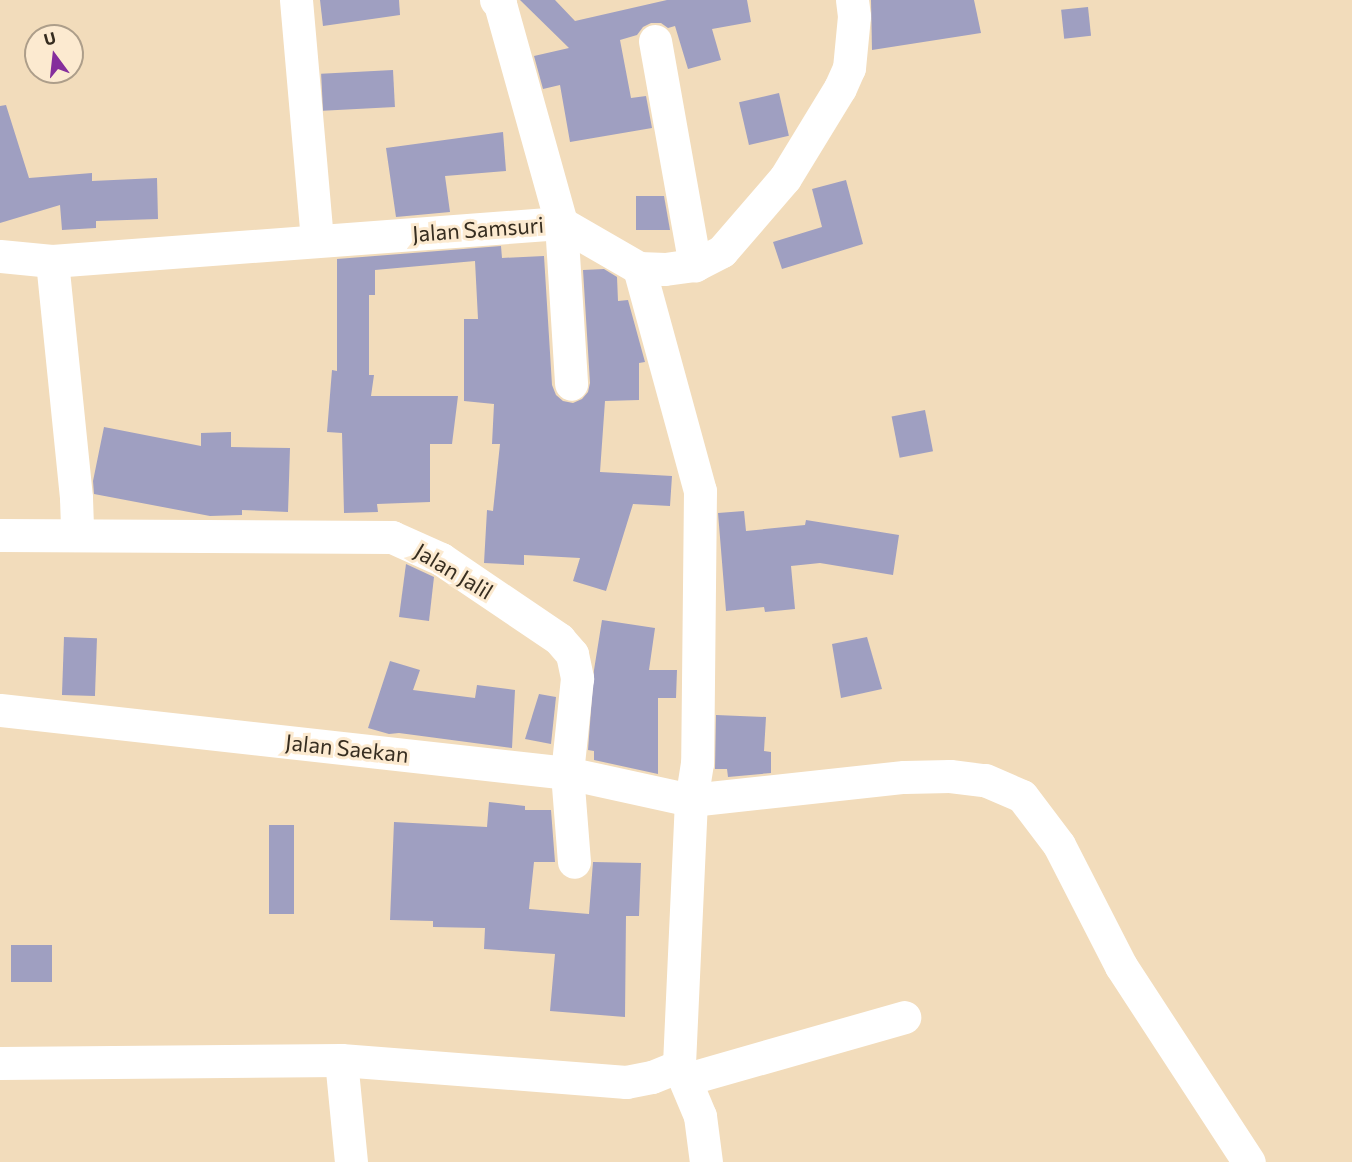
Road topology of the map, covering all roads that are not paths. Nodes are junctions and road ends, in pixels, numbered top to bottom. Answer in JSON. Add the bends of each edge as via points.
{"nodes":[{"id":1,"x":296,"y":0,"type":"edge"},
{"id":2,"x":496,"y":0,"type":"edge"},
{"id":3,"x":852,"y":0,"type":"edge"},
{"id":4,"x":654,"y":41,"type":"dead end"},
{"id":5,"x":561,"y":223,"type":"junction"},
{"id":6,"x":317,"y":240,"type":"junction"},
{"id":7,"x":0,"y":256,"type":"edge"},
{"id":8,"x":52,"y":261,"type":"junction"},
{"id":9,"x":695,"y":265,"type":"junction"},
{"id":10,"x":639,"y":268,"type":"junction"},
{"id":11,"x":571,"y":384,"type":"dead end"},
{"id":12,"x":0,"y":535,"type":"edge"},
{"id":13,"x":77,"y":535,"type":"junction"},
{"id":14,"x":0,"y":710,"type":"edge"},
{"id":15,"x":567,"y":773,"type":"junction"},
{"id":16,"x":691,"y":800,"type":"junction"},
{"id":17,"x":573,"y":862,"type":"dead end"},
{"id":18,"x":904,"y":1017,"type":"dead end"},
{"id":19,"x":341,"y":1060,"type":"junction"},
{"id":20,"x":0,"y":1063,"type":"edge"},
{"id":21,"x":683,"y":1073,"type":"junction"},
{"id":22,"x":351,"y":1162,"type":"edge"},
{"id":23,"x":706,"y":1162,"type":"edge"},
{"id":24,"x":1249,"y":1162,"type":"edge"}],
"edges":[{"from":1,"to":6,"type":"street"},
{"from":2,"to":5,"type":"street"},
{"from":3,"to":9,"type":"street","name":"Jalan Samsuri","via":[[849,68],[840,88],[785,178],[722,250]]},
{"from":4,"to":9,"type":"street"},
{"from":5,"to":6,"type":"street","name":"Jalan Samsuri"},
{"from":5,"to":10,"type":"street","name":"Jalan Samsuri"},
{"from":5,"to":11,"type":"street"},
{"from":6,"to":8,"type":"street","name":"Jalan Samsuri"},
{"from":7,"to":8,"type":"street","name":"Jalan Samsuri"},
{"from":8,"to":13,"type":"street"},
{"from":9,"to":10,"type":"street","name":"Jalan Samsuri"},
{"from":10,"to":16,"type":"street","via":[[700,491],[697,763]]},
{"from":12,"to":13,"type":"street","name":"Jalan Jalil"},
{"from":13,"to":15,"type":"street","name":"Jalan Jalil","via":[[370,536],[392,537],[413,545],[441,559],[559,639],[572,654],[577,678]]},
{"from":14,"to":15,"type":"street","name":"Jalan Saekan"},
{"from":15,"to":16,"type":"street","name":"Jalan Saekan"},
{"from":15,"to":17,"type":"street","name":"Jalan Jalil"},
{"from":16,"to":21,"type":"street"},
{"from":16,"to":24,"type":"street","name":"Jalan Saekan","via":[[904,777],[950,776],[985,780],[1022,796],[1059,845],[1121,966]]},
{"from":18,"to":21,"type":"street"},
{"from":19,"to":20,"type":"street"},
{"from":19,"to":21,"type":"street","via":[[626,1082]]},
{"from":19,"to":22,"type":"street"},
{"from":21,"to":23,"type":"street","via":[[700,1116]]}]}
